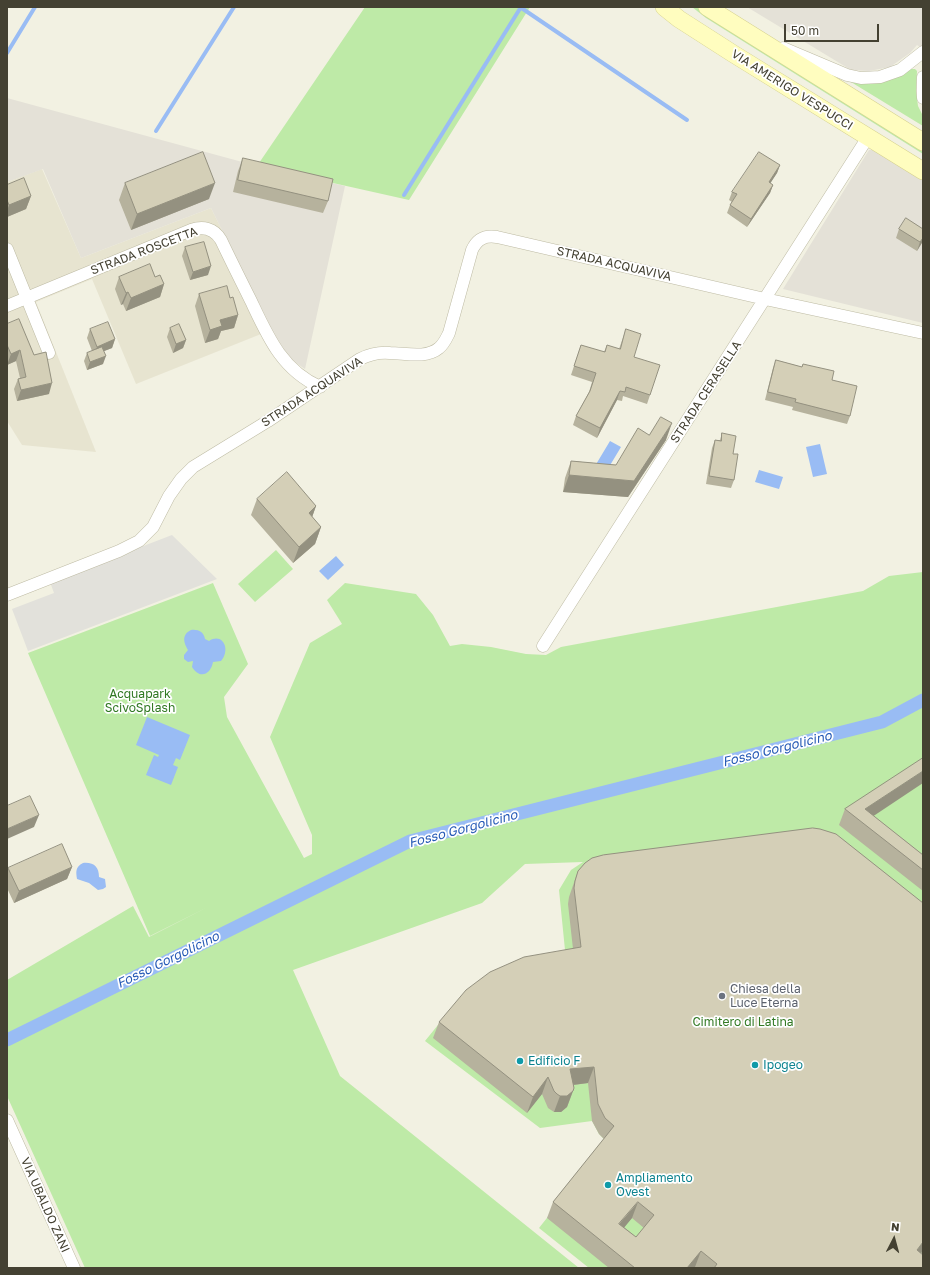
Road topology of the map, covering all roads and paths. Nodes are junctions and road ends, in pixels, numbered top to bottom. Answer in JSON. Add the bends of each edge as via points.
{"nodes":[{"id":1,"x":664,"y":7,"type":"edge"},
{"id":2,"x":707,"y":7,"type":"edge"},
{"id":3,"x":755,"y":38,"type":"junction"},
{"id":4,"x":923,"y":52,"type":"edge"},
{"id":5,"x":923,"y":77,"type":"edge"},
{"id":6,"x":923,"y":98,"type":"edge"},
{"id":7,"x":868,"y":137,"type":"junction"},
{"id":8,"x":923,"y":142,"type":"edge"},
{"id":9,"x":923,"y":171,"type":"edge"},
{"id":10,"x":7,"y":249,"type":"edge"},
{"id":11,"x":26,"y":298,"type":"junction"},
{"id":12,"x":765,"y":300,"type":"junction"},
{"id":13,"x":7,"y":306,"type":"edge"},
{"id":14,"x":923,"y":333,"type":"edge"},
{"id":15,"x":49,"y":353,"type":"dead end"},
{"id":16,"x":320,"y":387,"type":"junction"},
{"id":17,"x":7,"y":595,"type":"edge"},
{"id":18,"x":543,"y":646,"type":"dead end"},
{"id":19,"x":7,"y":1120,"type":"edge"},
{"id":20,"x":74,"y":1268,"type":"edge"}],
"edges":[{"from":1,"to":7,"type":"street","name":"VIA AMERIGO VESPUCCI","via":[[692,28]]},
{"from":2,"to":3,"type":"street","name":"VIA AMERIGO VESPUCCI"},
{"from":3,"to":4,"type":"street","via":[[847,75],[861,78],[880,77],[900,70]]},
{"from":3,"to":8,"type":"street","name":"VIA AMERIGO VESPUCCI"},
{"from":5,"to":6,"type":"street"},
{"from":7,"to":9,"type":"street","name":"VIA AMERIGO VESPUCCI"},
{"from":7,"to":12,"type":"street","name":"STRADA CERASELLA"},
{"from":10,"to":11,"type":"street"},
{"from":11,"to":13,"type":"street","name":"STRADA ROSCETTA"},
{"from":11,"to":15,"type":"street"},
{"from":11,"to":16,"type":"street","name":"STRADA ROSCETTA","via":[[191,230],[209,229],[217,233],[222,240],[269,340],[294,370],[307,381]]},
{"from":12,"to":14,"type":"street","name":"STRADA ACQUAVIVA"},
{"from":12,"to":16,"type":"street","name":"STRADA ACQUAVIVA","via":[[497,237],[485,237],[478,240],[472,250],[449,333],[439,348],[419,354],[372,354]]},
{"from":12,"to":18,"type":"street","name":"STRADA CERASELLA"},
{"from":16,"to":17,"type":"street","name":"STRADA ACQUAVIVA","via":[[193,467],[169,496],[153,526],[139,541]]},
{"from":19,"to":20,"type":"street","name":"VIA UBALDO ZANI"}]}
